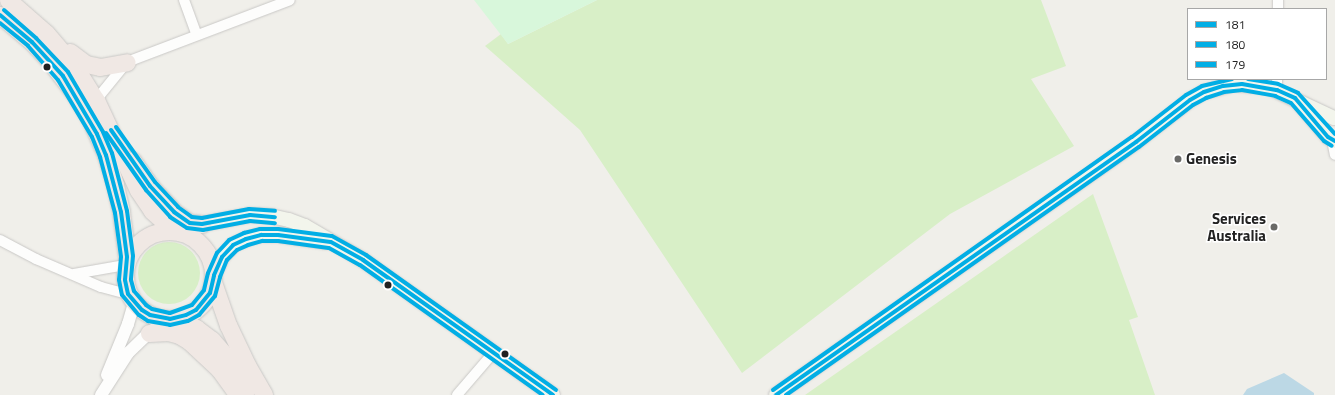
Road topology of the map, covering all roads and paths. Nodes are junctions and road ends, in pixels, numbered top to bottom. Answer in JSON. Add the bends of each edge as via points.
{"nodes":[{"id":1,"x":8,"y":0,"type":"edge"},
{"id":2,"x":184,"y":0,"type":"edge"},
{"id":3,"x":290,"y":0,"type":"edge"},
{"id":4,"x":0,"y":15,"type":"edge"},
{"id":5,"x":46,"y":33,"type":"junction"},
{"id":6,"x":197,"y":35,"type":"junction"},
{"id":7,"x":127,"y":62,"type":"junction"},
{"id":8,"x":1277,"y":84,"type":"edge"},
{"id":9,"x":1295,"y":98,"type":"junction"},
{"id":10,"x":96,"y":100,"type":"junction"},
{"id":11,"x":1334,"y":118,"type":"edge"},
{"id":12,"x":107,"y":124,"type":"junction"},
{"id":13,"x":1331,"y":138,"type":"edge"},
{"id":14,"x":1335,"y":154,"type":"edge"},
{"id":15,"x":202,"y":224,"type":"junction"},
{"id":16,"x":177,"y":231,"type":"junction"},
{"id":17,"x":0,"y":240,"type":"edge"},
{"id":18,"x":330,"y":242,"type":"junction"},
{"id":19,"x":126,"y":261,"type":"junction"},
{"id":20,"x":74,"y":274,"type":"junction"},
{"id":21,"x":213,"y":278,"type":"junction"},
{"id":22,"x":131,"y":298,"type":"junction"},
{"id":23,"x":172,"y":319,"type":"junction"},
{"id":24,"x":149,"y":333,"type":"junction"},
{"id":25,"x":494,"y":352,"type":"junction"},
{"id":26,"x":100,"y":395,"type":"edge"},
{"id":27,"x":238,"y":395,"type":"edge"},
{"id":28,"x":249,"y":395,"type":"edge"},
{"id":29,"x":264,"y":395,"type":"edge"},
{"id":30,"x":457,"y":395,"type":"edge"},
{"id":31,"x":553,"y":395,"type":"edge"},
{"id":32,"x":776,"y":395,"type":"edge"}],
"edges":[{"from":1,"to":5,"type":"highway"},
{"from":2,"to":6,"type":"street"},
{"from":3,"to":6,"type":"street"},
{"from":4,"to":19,"type":"highway","via":[[49,60],[75,94],[91,121],[106,155],[115,185],[121,212]]},
{"from":5,"to":7,"type":"highway","via":[[86,64],[100,67]]},
{"from":5,"to":10,"type":"highway","via":[[75,67]]},
{"from":6,"to":7,"type":"street"},
{"from":7,"to":10,"type":"street"},
{"from":8,"to":9,"type":"main road"},
{"from":8,"to":32,"type":"main road","via":[[1237,84],[1204,92]]},
{"from":9,"to":11,"type":"main road"},
{"from":9,"to":13,"type":"main road"},
{"from":10,"to":12,"type":"highway"},
{"from":11,"to":13,"type":"main road","via":[[1326,124]]},
{"from":12,"to":15,"type":"highway","via":[[139,172],[174,212],[190,224]]},
{"from":12,"to":16,"type":"highway","via":[[132,180],[144,200],[152,211]]},
{"from":13,"to":14,"type":"street"},
{"from":15,"to":16,"type":"main road"},
{"from":15,"to":18,"type":"main road","via":[[250,216],[271,216],[305,226]]},
{"from":16,"to":19,"type":"highway","via":[[164,231],[145,237],[132,249]]},
{"from":16,"to":21,"type":"highway","via":[[199,241],[207,251],[212,262]]},
{"from":17,"to":20,"type":"street","via":[[36,259]]},
{"from":18,"to":21,"type":"main road","via":[[278,235],[246,238],[233,245],[222,257]]},
{"from":18,"to":25,"type":"main road","via":[[363,260]]},
{"from":19,"to":20,"type":"street"},
{"from":19,"to":22,"type":"highway","via":[[125,280]]},
{"from":20,"to":22,"type":"street"},
{"from":21,"to":23,"type":"highway","via":[[210,293],[204,303],[191,313]]},
{"from":21,"to":29,"type":"highway","via":[[228,325]]},
{"from":22,"to":23,"type":"highway","via":[[150,315]]},
{"from":22,"to":26,"type":"street","via":[[128,324]]},
{"from":23,"to":24,"type":"street"},
{"from":23,"to":28,"type":"highway","via":[[196,328],[212,340],[225,355]]},
{"from":24,"to":26,"type":"street","via":[[128,353]]},
{"from":24,"to":27,"type":"highway","via":[[168,332],[189,341],[219,370]]},
{"from":25,"to":30,"type":"street"},
{"from":25,"to":31,"type":"main road"}]}
